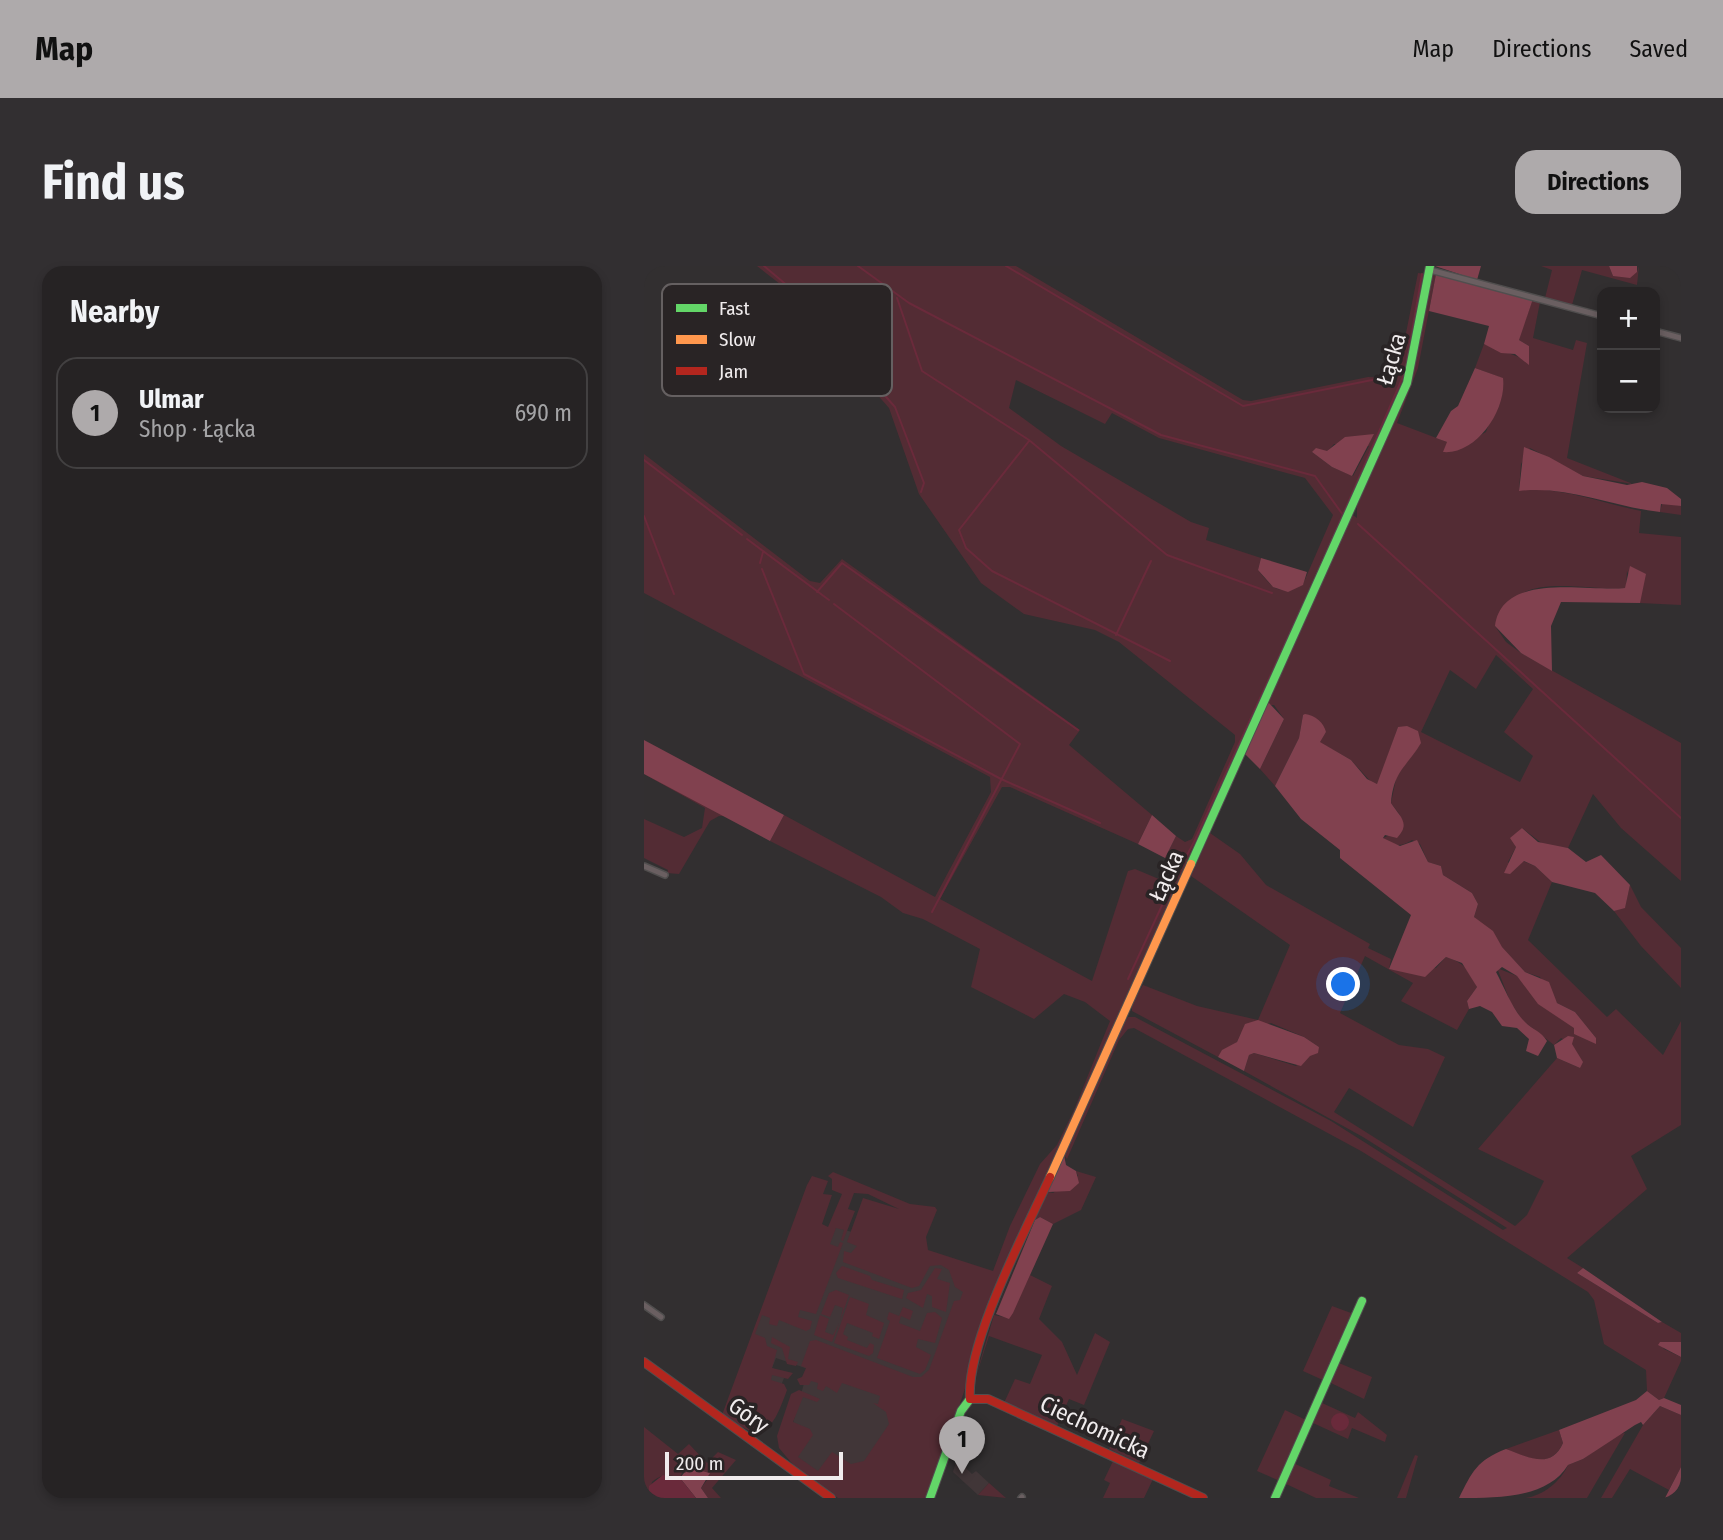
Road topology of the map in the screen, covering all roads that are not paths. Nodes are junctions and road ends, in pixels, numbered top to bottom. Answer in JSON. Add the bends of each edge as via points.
{"nodes":[{"id":1,"x":1430,"y":268,"type":"edge"},
{"id":2,"x":1597,"y":315,"type":"edge"},
{"id":3,"x":1660,"y":332,"type":"edge"},
{"id":4,"x":1681,"y":338,"type":"edge"},
{"id":5,"x":644,"y":866,"type":"edge"},
{"id":6,"x":665,"y":875,"type":"dead end"},
{"id":7,"x":1362,"y":1301,"type":"dead end"},
{"id":8,"x":644,"y":1305,"type":"edge"},
{"id":9,"x":661,"y":1317,"type":"dead end"},
{"id":10,"x":644,"y":1362,"type":"edge"},
{"id":11,"x":970,"y":1399,"type":"junction"},
{"id":12,"x":831,"y":1498,"type":"edge"},
{"id":13,"x":930,"y":1498,"type":"edge"},
{"id":14,"x":1203,"y":1498,"type":"edge"},
{"id":15,"x":1275,"y":1498,"type":"edge"}],
"edges":[{"from":1,"to":2,"type":"street"},
{"from":1,"to":11,"type":"street","name":"Łącka","via":[[1403,391],[1016,1252],[973,1370]]},
{"from":3,"to":4,"type":"street"},
{"from":5,"to":6,"type":"street"},
{"from":7,"to":15,"type":"street"},
{"from":8,"to":9,"type":"street"},
{"from":10,"to":12,"type":"street","name":"Góry"},
{"from":11,"to":13,"type":"street","name":"Łącka","via":[[961,1411]]},
{"from":11,"to":14,"type":"street","name":"Ciechomicka","via":[[989,1399]]}]}
